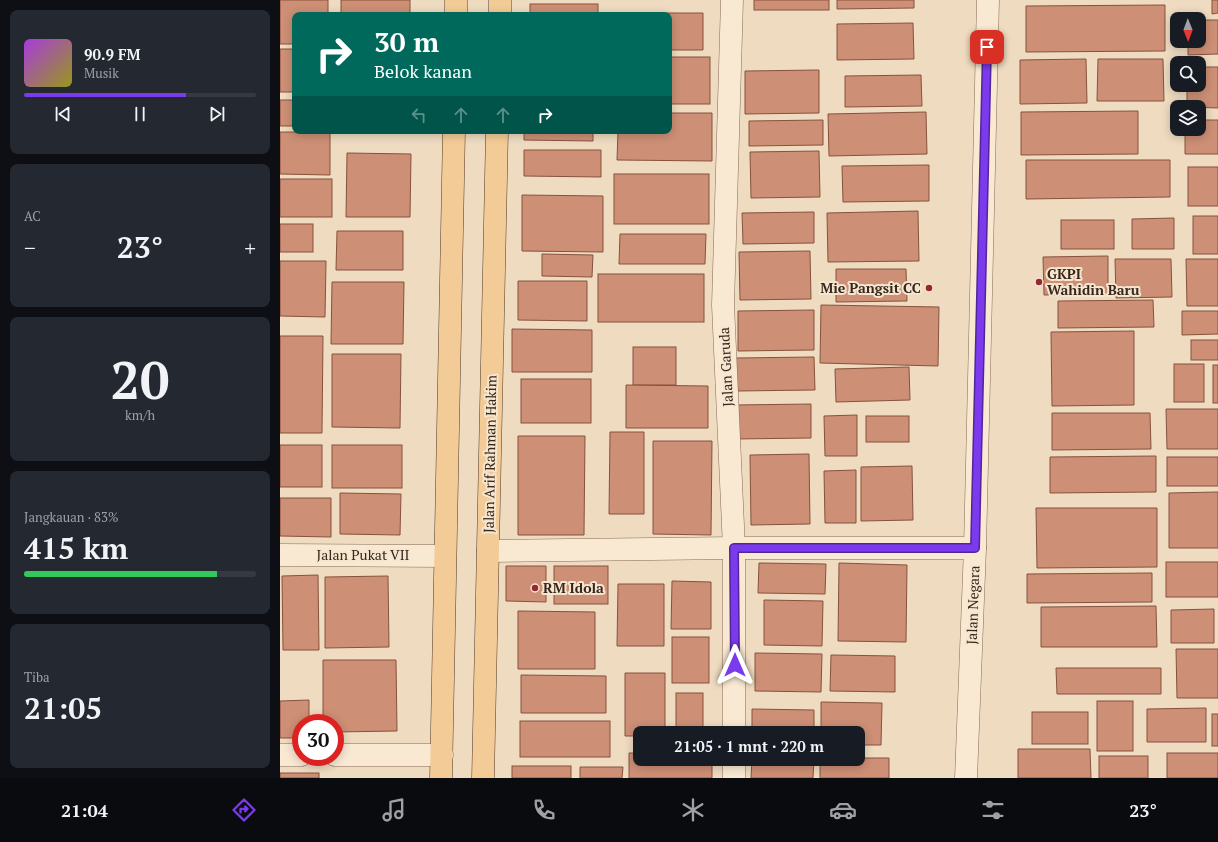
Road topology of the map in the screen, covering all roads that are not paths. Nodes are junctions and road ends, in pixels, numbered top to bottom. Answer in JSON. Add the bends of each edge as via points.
{"nodes":[{"id":1,"x":456,"y":0,"type":"edge"},
{"id":2,"x":500,"y":0,"type":"edge"},
{"id":3,"x":732,"y":0,"type":"edge"},
{"id":4,"x":988,"y":0,"type":"edge"},
{"id":5,"x":456,"y":12,"type":"edge"},
{"id":6,"x":500,"y":12,"type":"edge"},
{"id":7,"x":454,"y":134,"type":"edge"},
{"id":8,"x":497,"y":134,"type":"edge"},
{"id":9,"x":734,"y":548,"type":"junction"},
{"id":10,"x":975,"y":548,"type":"junction"},
{"id":11,"x":488,"y":551,"type":"junction"},
{"id":12,"x":280,"y":555,"type":"edge"},
{"id":13,"x":445,"y":556,"type":"junction"},
{"id":14,"x":734,"y":726,"type":"edge"},
{"id":15,"x":280,"y":755,"type":"edge"},
{"id":16,"x":292,"y":755,"type":"edge"},
{"id":17,"x":344,"y":755,"type":"edge"},
{"id":18,"x":442,"y":755,"type":"junction"},
{"id":19,"x":734,"y":766,"type":"edge"},
{"id":20,"x":441,"y":778,"type":"edge"},
{"id":21,"x":483,"y":778,"type":"edge"},
{"id":22,"x":734,"y":778,"type":"edge"},
{"id":23,"x":966,"y":778,"type":"edge"}],
"edges":[{"from":1,"to":5,"type":"main road"},
{"from":2,"to":6,"type":"main road"},
{"from":3,"to":9,"type":"street","name":"Jalan Garuda","via":[[723,305]]},
{"from":4,"to":10,"type":"street","name":"Jalan Negara"},
{"from":7,"to":13,"type":"main road"},
{"from":8,"to":11,"type":"main road","name":"Jalan Arif Rahman Hakim"},
{"from":9,"to":10,"type":"street"},
{"from":9,"to":11,"type":"street"},
{"from":9,"to":14,"type":"street","name":"Jalan Garuda"},
{"from":10,"to":23,"type":"street","name":"Jalan Negara"},
{"from":11,"to":21,"type":"main road","name":"Jalan Arif Rahman Hakim"},
{"from":12,"to":13,"type":"street","name":"Jalan Pukat VII"},
{"from":13,"to":18,"type":"main road"},
{"from":15,"to":16,"type":"street"},
{"from":17,"to":18,"type":"street"},
{"from":18,"to":20,"type":"main road"},
{"from":19,"to":22,"type":"street"}]}
